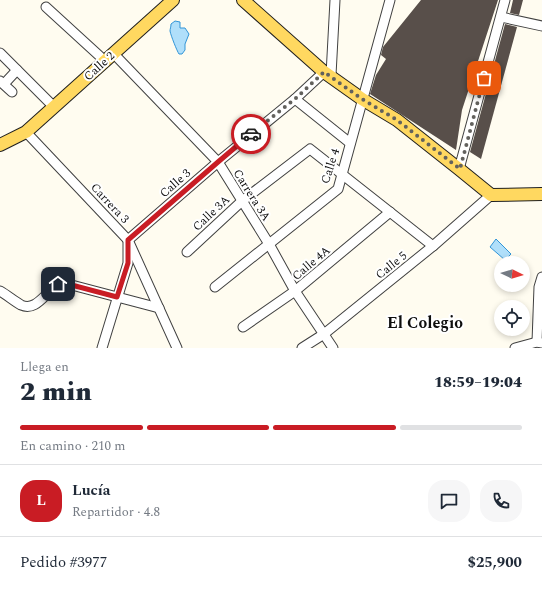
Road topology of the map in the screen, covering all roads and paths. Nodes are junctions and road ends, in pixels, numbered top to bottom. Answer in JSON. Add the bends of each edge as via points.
{"nodes":[{"id":1,"x":173,"y":0,"type":"edge"},
{"id":2,"x":243,"y":0,"type":"edge"},
{"id":3,"x":335,"y":0,"type":"edge"},
{"id":4,"x":390,"y":0,"type":"edge"},
{"id":5,"x":505,"y":0,"type":"edge"},
{"id":6,"x":46,"y":7,"type":"dead end"},
{"id":7,"x":501,"y":17,"type":"junction"},
{"id":8,"x":542,"y":26,"type":"edge"},
{"id":9,"x":0,"y":53,"type":"edge"},
{"id":10,"x":109,"y":57,"type":"junction"},
{"id":11,"x":17,"y":70,"type":"junction"},
{"id":12,"x":327,"y":73,"type":"junction"},
{"id":13,"x":2,"y":83,"type":"edge"},
{"id":14,"x":12,"y":92,"type":"dead end"},
{"id":15,"x":295,"y":99,"type":"junction"},
{"id":16,"x":362,"y":99,"type":"junction"},
{"id":17,"x":54,"y":107,"type":"junction"},
{"id":18,"x":26,"y":132,"type":"junction"},
{"id":19,"x":350,"y":143,"type":"junction"},
{"id":20,"x":0,"y":145,"type":"edge"},
{"id":21,"x":218,"y":162,"type":"junction"},
{"id":22,"x":460,"y":169,"type":"junction"},
{"id":23,"x":342,"y":174,"type":"junction"},
{"id":24,"x":542,"y":194,"type":"edge"},
{"id":25,"x":491,"y":195,"type":"junction"},
{"id":26,"x":242,"y":201,"type":"junction"},
{"id":27,"x":390,"y":212,"type":"junction"},
{"id":28,"x":128,"y":240,"type":"junction"},
{"id":29,"x":269,"y":244,"type":"junction"},
{"id":30,"x":433,"y":246,"type":"junction"},
{"id":31,"x":187,"y":252,"type":"dead end"},
{"id":32,"x":542,"y":277,"type":"edge"},
{"id":33,"x":215,"y":287,"type":"dead end"},
{"id":34,"x":540,"y":288,"type":"edge"},
{"id":35,"x":0,"y":291,"type":"edge"},
{"id":36,"x":295,"y":291,"type":"junction"},
{"id":37,"x":117,"y":297,"type":"junction"},
{"id":38,"x":159,"y":308,"type":"junction"},
{"id":39,"x":243,"y":327,"type":"dead end"},
{"id":40,"x":324,"y":334,"type":"junction"},
{"id":41,"x":540,"y":342,"type":"edge"},
{"id":42,"x":102,"y":348,"type":"edge"},
{"id":43,"x":177,"y":348,"type":"edge"},
{"id":44,"x":302,"y":348,"type":"edge"},
{"id":45,"x":334,"y":348,"type":"edge"},
{"id":46,"x":515,"y":348,"type":"edge"}],
"edges":[{"from":1,"to":10,"type":"main road","name":"Calle 2"},
{"from":2,"to":12,"type":"main road"},
{"from":3,"to":12,"type":"street"},
{"from":4,"to":16,"type":"street","name":"Calle 4"},
{"from":5,"to":7,"type":"street"},
{"from":6,"to":10,"type":"street","name":"Carrera 3A"},
{"from":7,"to":8,"type":"street"},
{"from":7,"to":22,"type":"street"},
{"from":9,"to":11,"type":"street"},
{"from":10,"to":17,"type":"main road","name":"Calle 2"},
{"from":10,"to":21,"type":"street","name":"Carrera 3A"},
{"from":11,"to":13,"type":"street"},
{"from":11,"to":17,"type":"street"},
{"from":12,"to":15,"type":"street","name":"Calle 3"},
{"from":12,"to":16,"type":"main road"},
{"from":13,"to":14,"type":"street"},
{"from":15,"to":19,"type":"street"},
{"from":15,"to":21,"type":"street","name":"Calle 3"},
{"from":16,"to":19,"type":"street","name":"Calle 4"},
{"from":16,"to":22,"type":"main road","via":[[397,120]]},
{"from":17,"to":18,"type":"main road","name":"Calle 2"},
{"from":18,"to":20,"type":"main road","name":"Calle 2"},
{"from":18,"to":28,"type":"street","name":"Carrera 3"},
{"from":19,"to":23,"type":"street","name":"Calle 4"},
{"from":21,"to":26,"type":"street","name":"Carrera 3A"},
{"from":21,"to":28,"type":"street","name":"Calle 3"},
{"from":22,"to":25,"type":"main road"},
{"from":23,"to":26,"type":"street","name":"Calle 3A","via":[[310,149]]},
{"from":23,"to":27,"type":"street"},
{"from":23,"to":29,"type":"street","name":"Calle 4","via":[[338,189]]},
{"from":24,"to":25,"type":"main road"},
{"from":25,"to":30,"type":"street","name":"Calle 5"},
{"from":26,"to":29,"type":"street","name":"Carrera 3A"},
{"from":26,"to":31,"type":"street","name":"Calle 3A"},
{"from":27,"to":30,"type":"street"},
{"from":27,"to":36,"type":"street","name":"Calle 4A"},
{"from":28,"to":37,"type":"street","via":[[128,263]]},
{"from":28,"to":38,"type":"street","name":"Carrera 3"},
{"from":29,"to":33,"type":"street","name":"Calle 4"},
{"from":29,"to":36,"type":"street","name":"Carrera 3A"},
{"from":30,"to":40,"type":"street","name":"Calle 5"},
{"from":32,"to":34,"type":"street"},
{"from":34,"to":41,"type":"street"},
{"from":35,"to":37,"type":"street","via":[[28,307],[35,305],[52,288],[64,283]]},
{"from":36,"to":39,"type":"street","name":"Calle 4A"},
{"from":36,"to":40,"type":"street","name":"Carrera 3A"},
{"from":37,"to":38,"type":"street"},
{"from":37,"to":42,"type":"street"},
{"from":38,"to":43,"type":"street","name":"Carrera 3"},
{"from":40,"to":44,"type":"street","name":"Calle 5"},
{"from":40,"to":45,"type":"street","name":"Carrera 3A"},
{"from":41,"to":46,"type":"street"}]}
